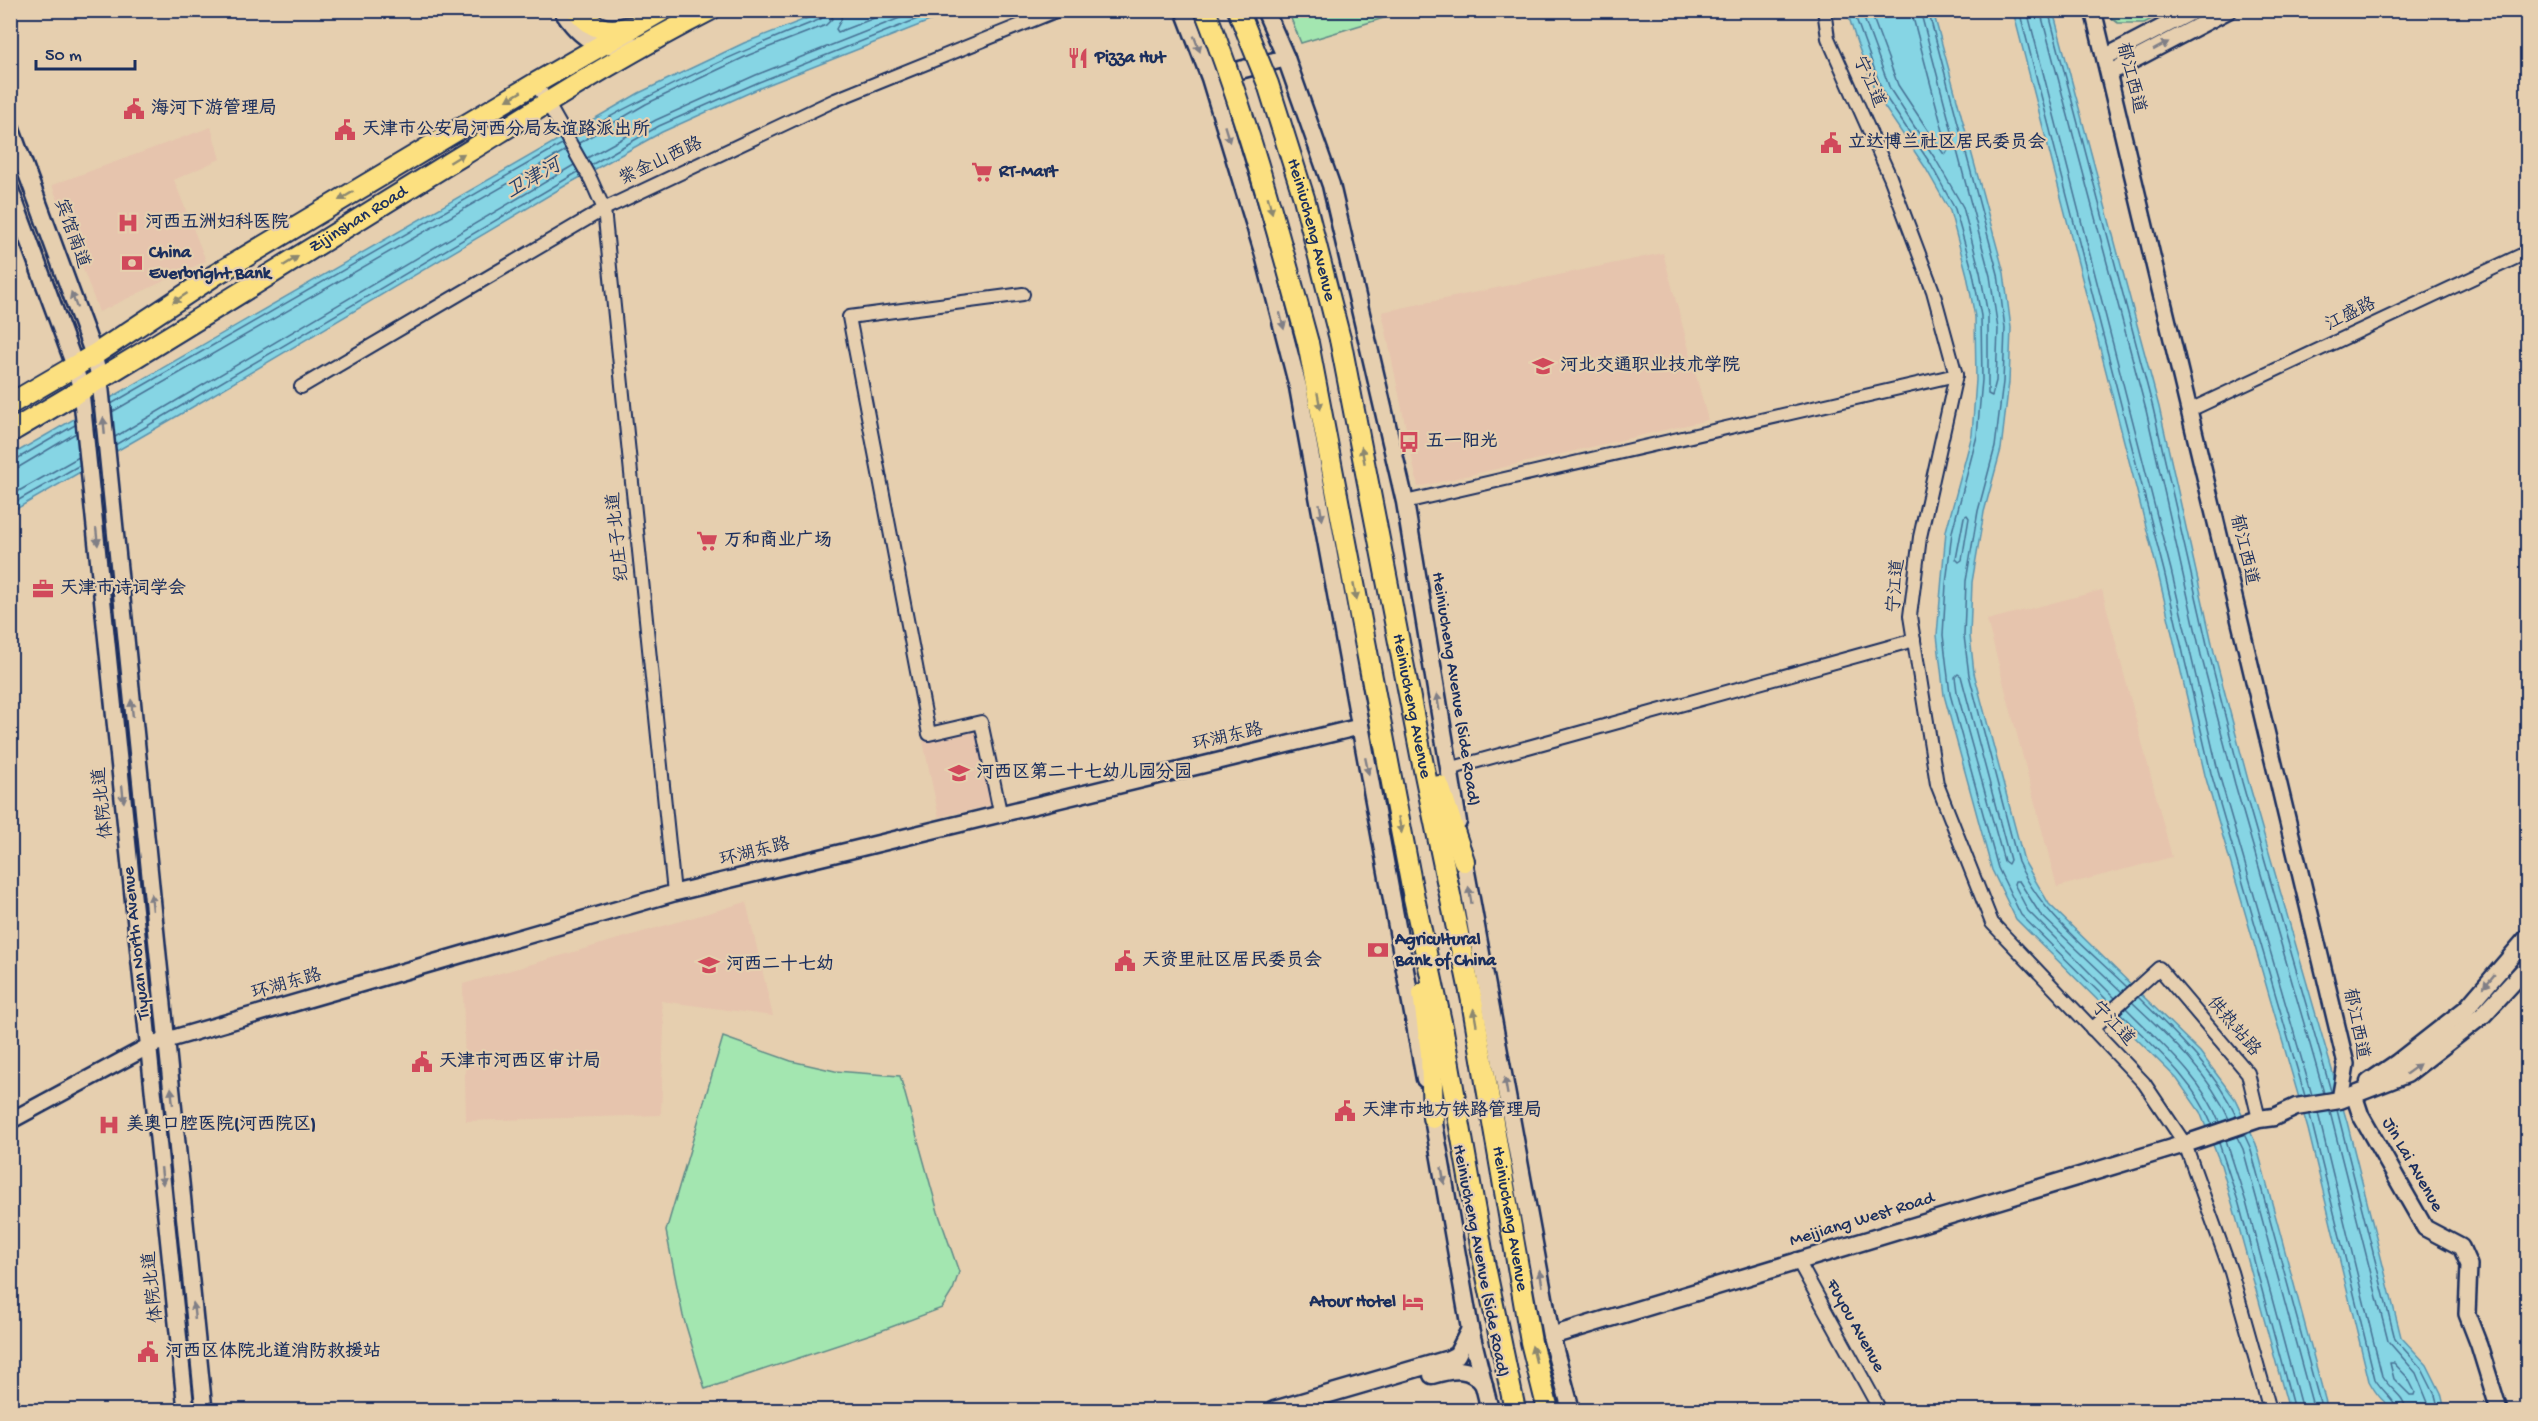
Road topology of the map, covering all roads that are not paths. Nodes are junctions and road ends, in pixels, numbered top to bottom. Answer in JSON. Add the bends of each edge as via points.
{"nodes":[{"id":1,"x":663,"y":10,"type":"edge"},
{"id":2,"x":710,"y":10,"type":"edge"},
{"id":3,"x":1058,"y":10,"type":"edge"},
{"id":4,"x":1184,"y":10,"type":"edge"},
{"id":5,"x":1205,"y":10,"type":"edge"},
{"id":6,"x":1238,"y":10,"type":"edge"},
{"id":7,"x":1265,"y":10,"type":"edge"},
{"id":8,"x":1824,"y":10,"type":"edge"},
{"id":9,"x":2093,"y":10,"type":"edge"},
{"id":10,"x":2195,"y":10,"type":"edge"},
{"id":11,"x":2229,"y":10,"type":"edge"},
{"id":12,"x":570,"y":11,"type":"edge"},
{"id":13,"x":637,"y":25,"type":"junction"},
{"id":14,"x":653,"y":42,"type":"junction"},
{"id":15,"x":591,"y":48,"type":"junction"},
{"id":16,"x":2105,"y":57,"type":"junction"},
{"id":17,"x":1286,"y":58,"type":"junction"},
{"id":18,"x":2109,"y":73,"type":"junction"},
{"id":19,"x":597,"y":74,"type":"junction"},
{"id":20,"x":1210,"y":78,"type":"junction"},
{"id":21,"x":536,"y":83,"type":"junction"},
{"id":22,"x":547,"y":103,"type":"junction"},
{"id":23,"x":10,"y":127,"type":"edge"},
{"id":24,"x":10,"y":190,"type":"edge"},
{"id":25,"x":604,"y":209,"type":"junction"},
{"id":26,"x":2528,"y":252,"type":"edge"},
{"id":27,"x":1023,"y":294,"type":"dead end"},
{"id":28,"x":94,"y":355,"type":"junction"},
{"id":29,"x":75,"y":366,"type":"junction"},
{"id":30,"x":1956,"y":375,"type":"junction"},
{"id":31,"x":100,"y":381,"type":"junction"},
{"id":32,"x":301,"y":387,"type":"dead end"},
{"id":33,"x":81,"y":391,"type":"junction"},
{"id":34,"x":10,"y":404,"type":"edge"},
{"id":35,"x":2190,"y":410,"type":"junction"},
{"id":36,"x":10,"y":432,"type":"edge"},
{"id":37,"x":1405,"y":502,"type":"junction"},
{"id":38,"x":1914,"y":640,"type":"junction"},
{"id":39,"x":1406,"y":677,"type":"junction"},
{"id":40,"x":1359,"y":727,"type":"junction"},
{"id":41,"x":1449,"y":769,"type":"junction"},
{"id":42,"x":1000,"y":812,"type":"junction"},
{"id":43,"x":1464,"y":861,"type":"junction"},
{"id":44,"x":674,"y":893,"type":"junction"},
{"id":45,"x":1414,"y":898,"type":"junction"},
{"id":46,"x":2528,"y":937,"type":"edge"},
{"id":47,"x":2528,"y":966,"type":"edge"},
{"id":48,"x":2092,"y":1029,"type":"junction"},
{"id":49,"x":166,"y":1040,"type":"junction"},
{"id":50,"x":149,"y":1046,"type":"junction"},
{"id":51,"x":2347,"y":1097,"type":"junction"},
{"id":52,"x":1433,"y":1118,"type":"junction"},
{"id":53,"x":2267,"y":1118,"type":"junction"},
{"id":54,"x":10,"y":1121,"type":"edge"},
{"id":55,"x":2185,"y":1144,"type":"junction"},
{"id":56,"x":1797,"y":1259,"type":"junction"},
{"id":57,"x":2466,"y":1297,"type":"junction"},
{"id":58,"x":1470,"y":1329,"type":"junction"},
{"id":59,"x":1551,"y":1336,"type":"junction"},
{"id":60,"x":1485,"y":1386,"type":"junction"},
{"id":61,"x":186,"y":1410,"type":"edge"},
{"id":62,"x":204,"y":1410,"type":"edge"},
{"id":63,"x":1274,"y":1410,"type":"edge"},
{"id":64,"x":1310,"y":1410,"type":"edge"},
{"id":65,"x":1490,"y":1410,"type":"edge"},
{"id":66,"x":1515,"y":1410,"type":"edge"},
{"id":67,"x":1548,"y":1410,"type":"edge"},
{"id":68,"x":1570,"y":1410,"type":"edge"},
{"id":69,"x":1880,"y":1410,"type":"edge"},
{"id":70,"x":2270,"y":1410,"type":"edge"},
{"id":71,"x":2499,"y":1410,"type":"edge"},
{"id":72,"x":2507,"y":1410,"type":"edge"}],
"edges":[{"from":1,"to":13,"type":"main road","name":"Zijinshan Road"},
{"from":2,"to":14,"type":"main road","name":"Zijinshan Road"},
{"from":3,"to":25,"type":"street","name":"紫金山西路","via":[[835,100]]},
{"from":4,"to":20,"type":"main road","one_way":true},
{"from":5,"to":45,"type":"main road","name":"Heiniucheng Avenue","one_way":true,"bridge":true,"via":[[1234,86],[1308,344]]},
{"from":39,"to":6,"type":"main road","name":"Heiniucheng Avenue","one_way":true,"bridge":true,"via":[[1340,339],[1304,198],[1268,84]]},
{"from":7,"to":17,"type":"main road"},
{"from":8,"to":30,"type":"street","name":"宁江道","via":[[1828,38],[1890,177],[1933,291]]},
{"from":9,"to":16,"type":"street","name":"郁江西道"},
{"from":10,"to":16,"type":"street"},
{"from":18,"to":11,"type":"street","one_way":true},
{"from":12,"to":13,"type":"main road","via":[[597,28],[615,30]]},
{"from":12,"to":15,"type":"street"},
{"from":13,"to":15,"type":"main road","name":"Zijinshan Road"},
{"from":14,"to":15,"type":"street"},
{"from":14,"to":19,"type":"main road","name":"Zijinshan Road"},
{"from":15,"to":19,"type":"street"},
{"from":15,"to":21,"type":"main road","name":"Zijinshan Road"},
{"from":16,"to":18,"type":"street","name":"郁江西道"},
{"from":17,"to":20,"type":"main road"},
{"from":17,"to":37,"type":"main road","name":"Heiniucheng Avenue (Side Road)","via":[[1331,185]]},
{"from":18,"to":35,"type":"street","name":"郁江西道"},
{"from":19,"to":22,"type":"main road","name":"Zijinshan Road"},
{"from":20,"to":40,"type":"main road","one_way":true,"via":[[1264,255],[1298,387]]},
{"from":21,"to":22,"type":"street"},
{"from":21,"to":28,"type":"main road","name":"Zijinshan Road","one_way":true,"via":[[215,275]]},
{"from":22,"to":25,"type":"street","name":"纪庄子北道"},
{"from":31,"to":22,"type":"main road","name":"Zijinshan Road","one_way":true},
{"from":28,"to":23,"type":"main road","name":"宾馆南道","one_way":true},
{"from":24,"to":29,"type":"main road"},
{"from":25,"to":32,"type":"street","name":"紫金山西路"},
{"from":25,"to":44,"type":"street","name":"纪庄子北道"},
{"from":26,"to":35,"type":"street","name":"江盛路"},
{"from":27,"to":42,"type":"street","via":[[849,317],[929,734],[981,722]]},
{"from":28,"to":29,"type":"main road","name":"Zijinshan Road"},
{"from":28,"to":31,"type":"street"},
{"from":29,"to":33,"type":"street"},
{"from":29,"to":34,"type":"main road","name":"Zijinshan Road"},
{"from":30,"to":37,"type":"street"},
{"from":30,"to":38,"type":"street","name":"宁江道","via":[[1920,537],[1910,616]]},
{"from":31,"to":33,"type":"main road","name":"Zijinshan Road"},
{"from":49,"to":31,"type":"street","name":"Tiyuan North Avenue","one_way":true},
{"from":33,"to":36,"type":"main road","name":"Zijinshan Road"},
{"from":33,"to":50,"type":"street","name":"体院北道","one_way":true},
{"from":35,"to":51,"type":"street","name":"郁江西道","via":[[2346,1064]]},
{"from":41,"to":37,"type":"main road","name":"Heiniucheng Avenue (Side Road)","one_way":true},
{"from":38,"to":41,"type":"street"},
{"from":38,"to":48,"type":"street","name":"宁江道","via":[[1937,784],[1992,923]]},
{"from":39,"to":43,"type":"main road"},
{"from":67,"to":39,"type":"main road","name":"Heiniucheng Avenue","one_way":true,"via":[[1531,1342],[1472,1001]]},
{"from":40,"to":42,"type":"street","name":"环湖东路"},
{"from":40,"to":52,"type":"main road","one_way":true},
{"from":41,"to":43,"type":"main road","name":"Heiniucheng Avenue (Side Road)"},
{"from":42,"to":44,"type":"street","name":"环湖东路"},
{"from":59,"to":43,"type":"main road","name":"Heiniucheng Avenue (Side Road)","one_way":true},
{"from":44,"to":49,"type":"street","name":"环湖东路"},
{"from":45,"to":52,"type":"main road","via":[[1431,1053]]},
{"from":45,"to":66,"type":"main road","name":"Heiniucheng Avenue"},
{"from":46,"to":51,"type":"main road","one_way":true,"via":[[2466,1009]]},
{"from":51,"to":47,"type":"main road","one_way":true,"via":[[2407,1074],[2483,1015]]},
{"from":48,"to":53,"type":"street","name":"供热站路","via":[[2159,968],[2248,1073]]},
{"from":48,"to":55,"type":"street","name":"宁江道","via":[[2144,1083]]},
{"from":49,"to":50,"type":"street","name":"环湖东路"},
{"from":62,"to":49,"type":"street","name":"Tiyuan North Avenue","one_way":true},
{"from":50,"to":54,"type":"street","name":"环湖东路"},
{"from":50,"to":61,"type":"street","name":"体院北道","one_way":true},
{"from":51,"to":53,"type":"main road","name":"Meijiang West Road","via":[[2296,1107]]},
{"from":51,"to":57,"type":"street","name":"Jin Lai Avenue","via":[[2425,1228],[2461,1247],[2469,1265]]},
{"from":52,"to":58,"type":"main road","name":"Heiniucheng Avenue (Side Road)","one_way":true},
{"from":53,"to":55,"type":"main road","name":"Meijiang West Road"},
{"from":55,"to":56,"type":"main road","name":"Meijiang West Road"},
{"from":55,"to":70,"type":"street","name":"宁江道","via":[[2231,1272]]},
{"from":56,"to":59,"type":"main road","name":"Meijiang West Road"},
{"from":56,"to":69,"type":"street","name":"Fuyou Avenue"},
{"from":57,"to":71,"type":"street","via":[[2467,1314]]},
{"from":57,"to":72,"type":"street"},
{"from":58,"to":60,"type":"main road","name":"Heiniucheng Avenue (Side Road)"},
{"from":58,"to":63,"type":"main road","via":[[1462,1347],[1449,1359]]},
{"from":59,"to":68,"type":"main road"},
{"from":60,"to":64,"type":"main road","via":[[1469,1372],[1450,1370]]},
{"from":60,"to":65,"type":"main road","name":"Heiniucheng Avenue (Side Road)"}]}
